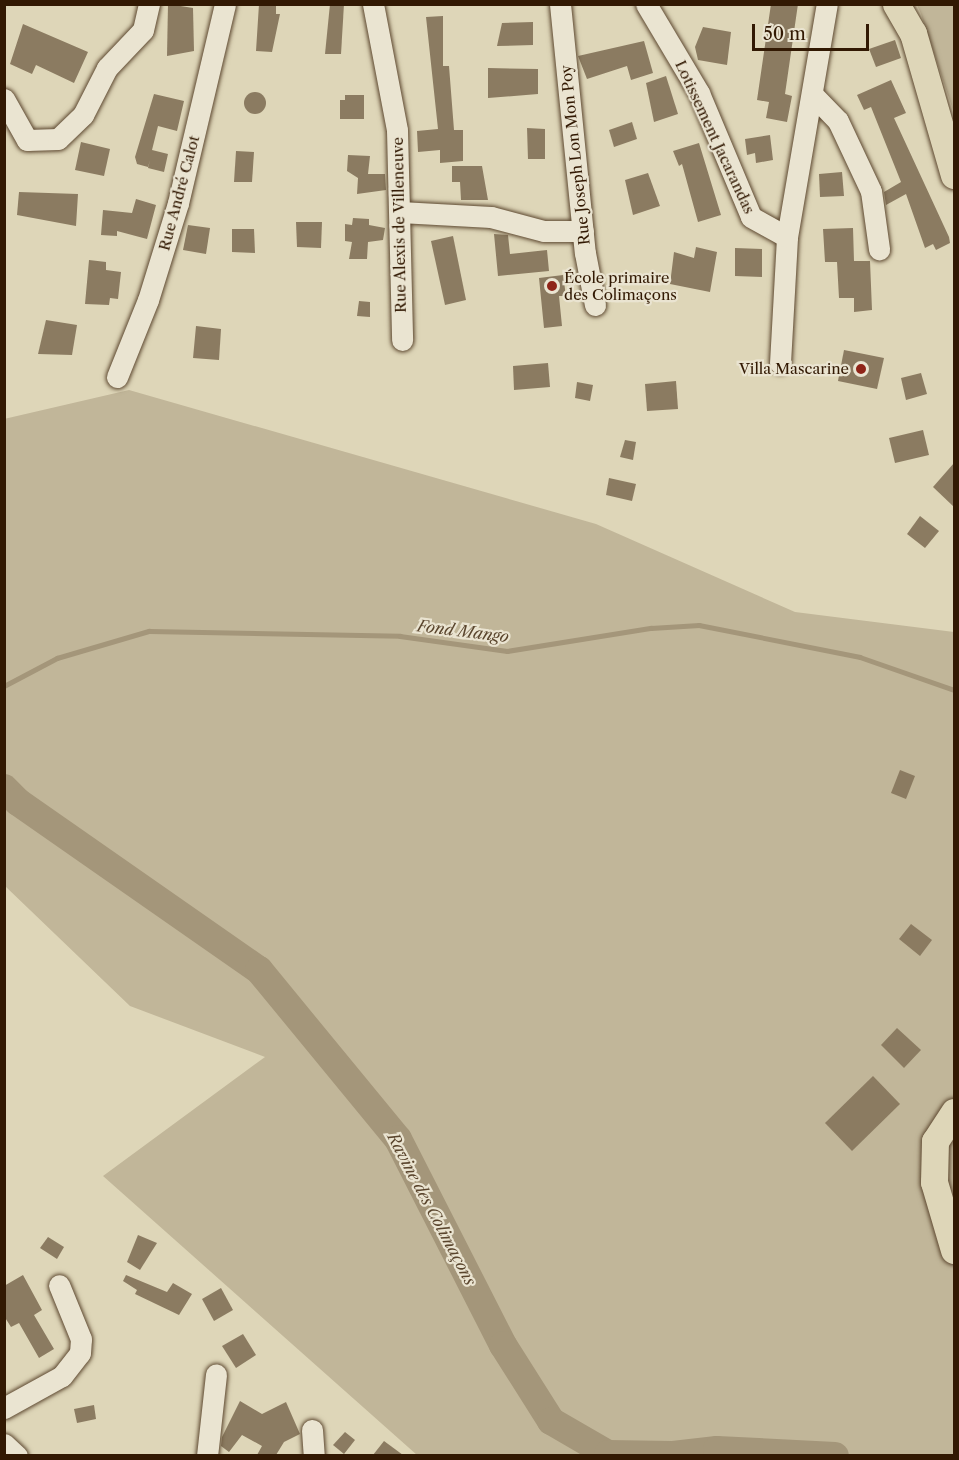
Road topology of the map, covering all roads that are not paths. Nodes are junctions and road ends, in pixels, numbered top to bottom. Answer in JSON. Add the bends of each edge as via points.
{"nodes":[{"id":1,"x":149,"y":4,"type":"edge"},
{"id":2,"x":225,"y":4,"type":"edge"},
{"id":3,"x":373,"y":4,"type":"edge"},
{"id":4,"x":560,"y":4,"type":"edge"},
{"id":5,"x":826,"y":4,"type":"edge"},
{"id":6,"x":896,"y":4,"type":"edge"},
{"id":7,"x":656,"y":10,"type":"edge"},
{"id":8,"x":812,"y":94,"type":"junction"},
{"id":9,"x":4,"y":99,"type":"edge"},
{"id":10,"x":954,"y":175,"type":"edge"},
{"id":11,"x":400,"y":212,"type":"junction"},
{"id":12,"x":583,"y":231,"type":"junction"},
{"id":13,"x":787,"y":237,"type":"junction"},
{"id":14,"x":879,"y":249,"type":"dead end"},
{"id":15,"x":595,"y":305,"type":"dead end"},
{"id":16,"x":402,"y":340,"type":"dead end"},
{"id":17,"x":780,"y":363,"type":"dead end"},
{"id":18,"x":117,"y":377,"type":"dead end"},
{"id":19,"x":954,"y":1112,"type":"edge"},
{"id":20,"x":954,"y":1250,"type":"edge"},
{"id":21,"x":59,"y":1285,"type":"dead end"},
{"id":22,"x":216,"y":1374,"type":"dead end"},
{"id":23,"x":4,"y":1408,"type":"edge"},
{"id":24,"x":312,"y":1430,"type":"dead end"},
{"id":25,"x":4,"y":1444,"type":"edge"},
{"id":26,"x":17,"y":1455,"type":"edge"},
{"id":27,"x":207,"y":1455,"type":"edge"},
{"id":28,"x":314,"y":1455,"type":"edge"}],
"edges":[{"from":1,"to":9,"type":"street","via":[[143,30],[107,68],[83,115],[57,139],[27,140]]},
{"from":2,"to":18,"type":"street","name":"Rue André Calot","via":[[178,203],[148,300]]},
{"from":3,"to":11,"type":"street","name":"Rue Alexis de Villeneuve","via":[[397,130]]},
{"from":4,"to":12,"type":"street","name":"Rue Joseph Lon Mon Poy"},
{"from":5,"to":8,"type":"street"},
{"from":6,"to":10,"type":"main road","via":[[913,33]]},
{"from":7,"to":13,"type":"street","name":"Lotissement Jacarandas","via":[[699,93],[751,217]]},
{"from":8,"to":13,"type":"street"},
{"from":8,"to":14,"type":"street","via":[[838,121],[871,191]]},
{"from":11,"to":12,"type":"street","via":[[491,217],[544,231]]},
{"from":11,"to":16,"type":"street","name":"Rue Alexis de Villeneuve"},
{"from":12,"to":15,"type":"street","name":"Rue Joseph Lon Mon Poy"},
{"from":13,"to":17,"type":"street"},
{"from":19,"to":20,"type":"main road","via":[[935,1141],[934,1182]]},
{"from":21,"to":23,"type":"street","via":[[81,1339],[80,1353],[62,1376]]},
{"from":22,"to":27,"type":"street"},
{"from":24,"to":28,"type":"street"},
{"from":25,"to":26,"type":"street"}]}
